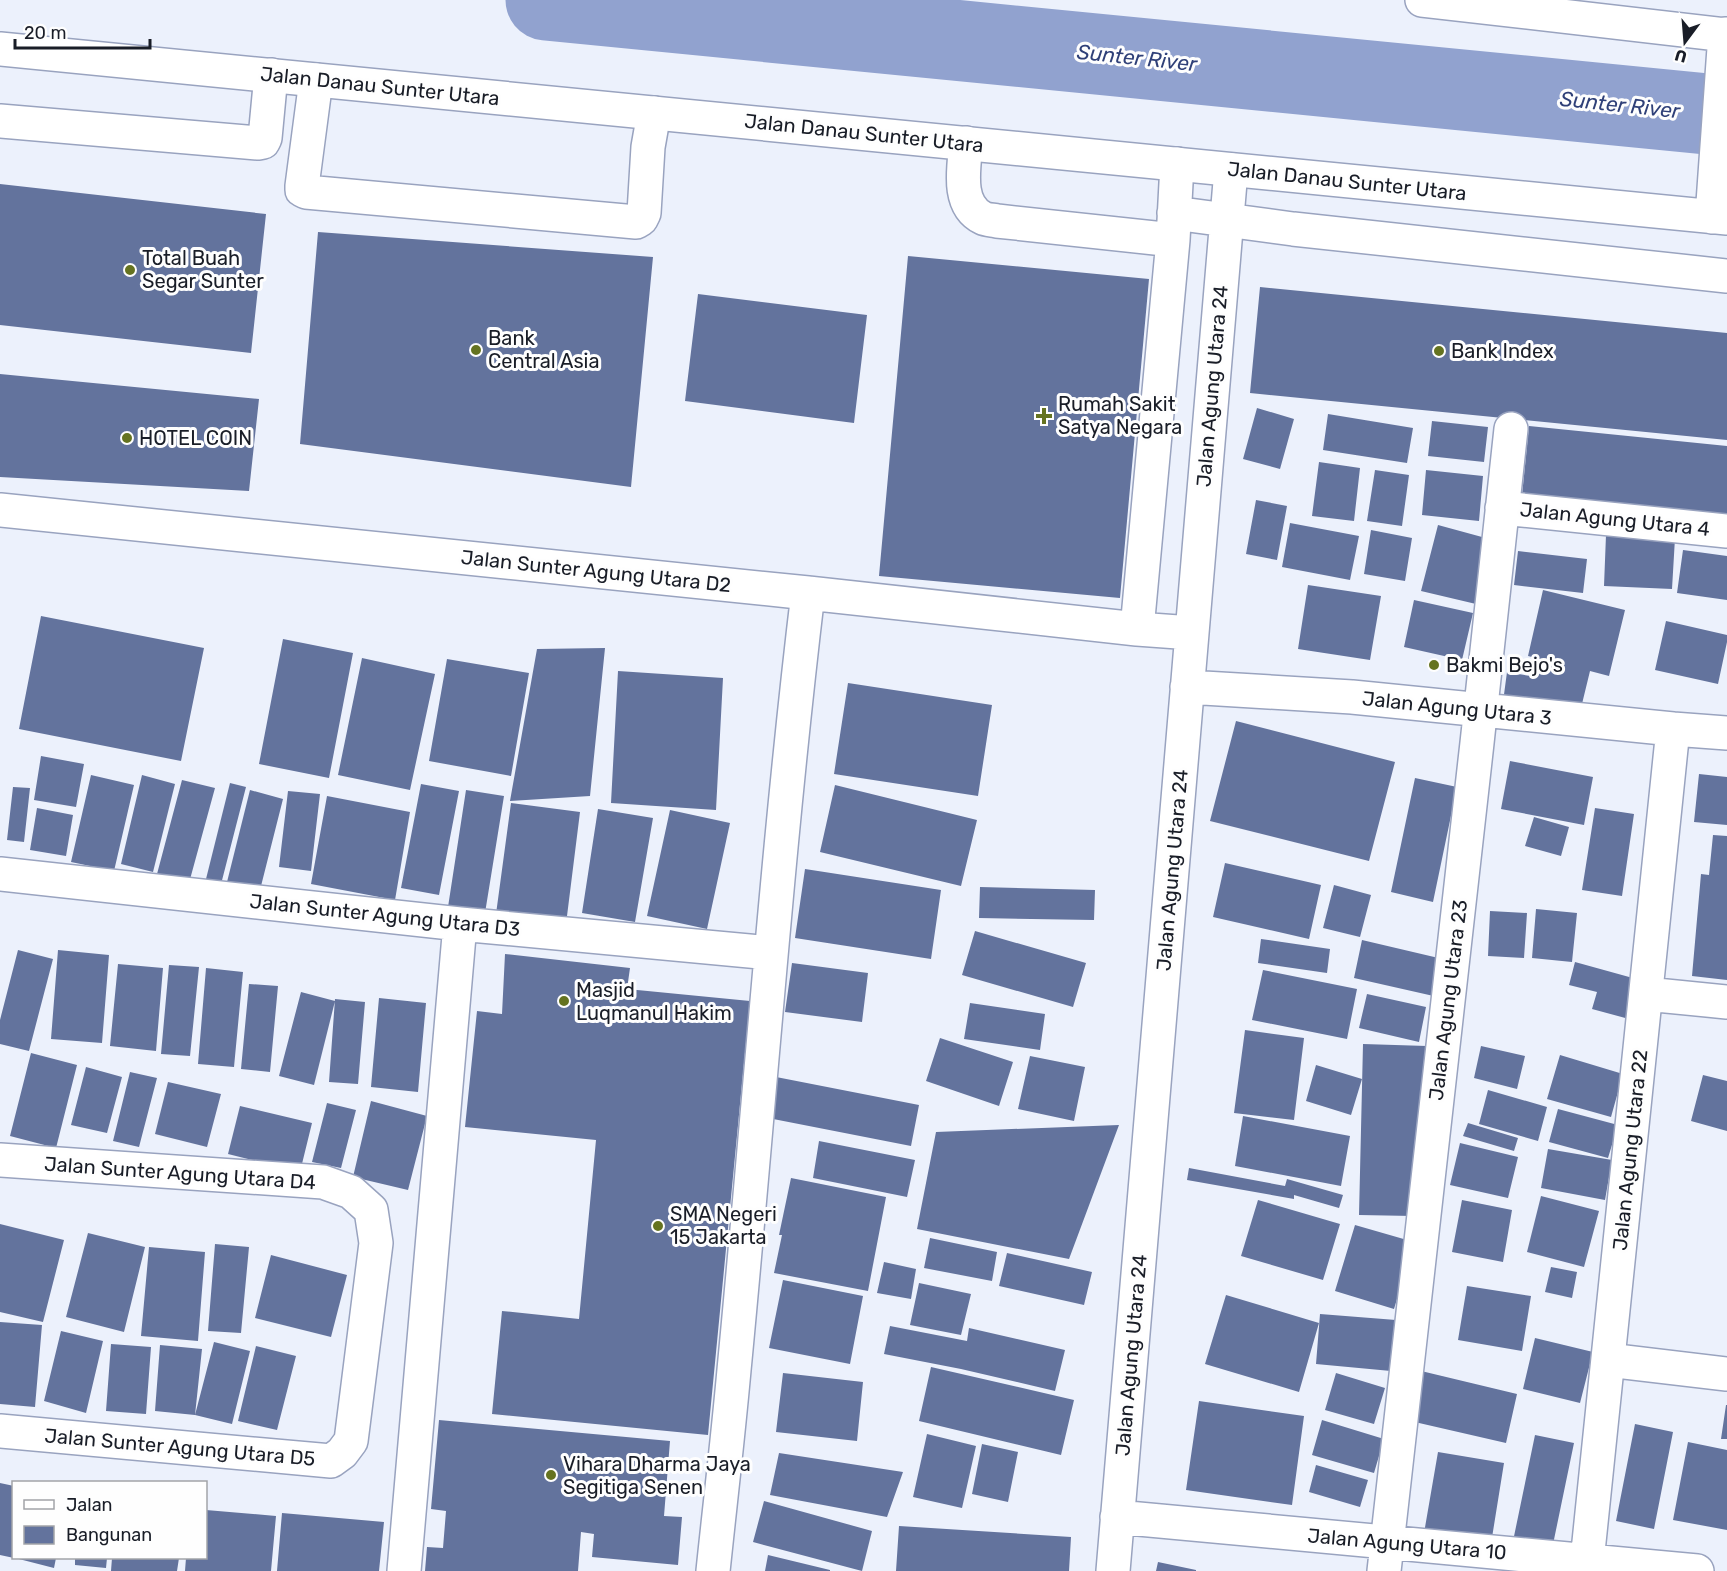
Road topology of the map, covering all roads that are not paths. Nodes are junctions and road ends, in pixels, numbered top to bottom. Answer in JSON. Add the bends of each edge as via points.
{"nodes":[{"id":1,"x":1422,"y":0,"type":"edge"},
{"id":2,"x":1725,"y":44,"type":"edge"},
{"id":3,"x":0,"y":49,"type":"edge"},
{"id":4,"x":271,"y":75,"type":"junction"},
{"id":5,"x":316,"y":80,"type":"junction"},
{"id":6,"x":654,"y":112,"type":"junction"},
{"id":7,"x":0,"y":121,"type":"edge"},
{"id":8,"x":966,"y":143,"type":"junction"},
{"id":9,"x":1177,"y":164,"type":"junction"},
{"id":10,"x":1231,"y":170,"type":"junction"},
{"id":11,"x":1719,"y":218,"type":"edge"},
{"id":12,"x":1227,"y":219,"type":"junction"},
{"id":13,"x":1173,"y":227,"type":"junction"},
{"id":14,"x":1727,"y":276,"type":"edge"},
{"id":15,"x":1510,"y":429,"type":"dead end"},
{"id":16,"x":1502,"y":508,"type":"junction"},
{"id":17,"x":0,"y":510,"type":"edge"},
{"id":18,"x":1727,"y":531,"type":"edge"},
{"id":19,"x":808,"y":593,"type":"junction"},
{"id":20,"x":1137,"y":629,"type":"junction"},
{"id":21,"x":1192,"y":633,"type":"junction"},
{"id":22,"x":1187,"y":687,"type":"junction"},
{"id":23,"x":1481,"y":710,"type":"junction"},
{"id":24,"x":1674,"y":729,"type":"junction"},
{"id":25,"x":1727,"y":733,"type":"edge"},
{"id":26,"x":0,"y":874,"type":"edge"},
{"id":27,"x":460,"y":924,"type":"junction"},
{"id":28,"x":771,"y":953,"type":"junction"},
{"id":29,"x":1646,"y":994,"type":"junction"},
{"id":30,"x":1727,"y":1002,"type":"edge"},
{"id":31,"x":0,"y":1160,"type":"edge"},
{"id":32,"x":1608,"y":1360,"type":"junction"},
{"id":33,"x":1727,"y":1374,"type":"edge"},
{"id":34,"x":0,"y":1431,"type":"edge"},
{"id":35,"x":351,"y":1441,"type":"joint"},
{"id":36,"x":1117,"y":1518,"type":"junction"},
{"id":37,"x":1385,"y":1557,"type":"edge"},
{"id":38,"x":1587,"y":1566,"type":"edge"},
{"id":39,"x":404,"y":1571,"type":"edge"},
{"id":40,"x":713,"y":1571,"type":"edge"},
{"id":41,"x":1113,"y":1571,"type":"edge"},
{"id":42,"x":1697,"y":1571,"type":"edge"}],
"edges":[{"from":1,"to":2,"type":"street"},
{"from":2,"to":11,"type":"street","via":[[1714,179]]},
{"from":3,"to":4,"type":"street","name":"Jalan Danau Sunter Utara"},
{"from":4,"to":5,"type":"street","name":"Jalan Danau Sunter Utara"},
{"from":4,"to":7,"type":"street","via":[[265,138],[258,143]]},
{"from":5,"to":6,"type":"street","name":"Jalan Danau Sunter Utara"},
{"from":5,"to":6,"type":"street","via":[[302,186],[306,192],[636,222],[644,213]]},
{"from":6,"to":8,"type":"street","name":"Jalan Danau Sunter Utara"},
{"from":8,"to":9,"type":"street","name":"Jalan Danau Sunter Utara"},
{"from":8,"to":13,"type":"street","via":[[966,199],[983,218]]},
{"from":9,"to":10,"type":"street","name":"Jalan Danau Sunter Utara"},
{"from":9,"to":13,"type":"street"},
{"from":10,"to":11,"type":"street","name":"Jalan Danau Sunter Utara"},
{"from":10,"to":12,"type":"street","name":"Jalan Agung Utara 24"},
{"from":12,"to":13,"type":"street"},
{"from":12,"to":14,"type":"street"},
{"from":12,"to":21,"type":"street","name":"Jalan Agung Utara 24"},
{"from":13,"to":20,"type":"street"},
{"from":15,"to":16,"type":"street","name":"Jalan Agung Utara 23"},
{"from":16,"to":18,"type":"street","name":"Jalan Agung Utara 4"},
{"from":16,"to":23,"type":"street","name":"Jalan Agung Utara 23"},
{"from":17,"to":19,"type":"street","name":"Jalan Sunter Agung Utara D2"},
{"from":19,"to":20,"type":"street","name":"Jalan Sunter Agung Utara D2"},
{"from":19,"to":28,"type":"street"},
{"from":20,"to":21,"type":"street","name":"Jalan Sunter Agung Utara D2"},
{"from":21,"to":22,"type":"street","name":"Jalan Agung Utara 24"},
{"from":22,"to":23,"type":"street","name":"Jalan Agung Utara 3"},
{"from":22,"to":36,"type":"street","name":"Jalan Agung Utara 24"},
{"from":23,"to":24,"type":"street","name":"Jalan Agung Utara 3"},
{"from":23,"to":37,"type":"street","name":"Jalan Agung Utara 23"},
{"from":24,"to":25,"type":"street","name":"Jalan Agung Utara 3"},
{"from":24,"to":29,"type":"street","name":"Jalan Agung Utara 22"},
{"from":26,"to":27,"type":"street","name":"Jalan Sunter Agung Utara D3"},
{"from":27,"to":28,"type":"street","name":"Jalan Sunter Agung Utara D3"},
{"from":27,"to":39,"type":"street"},
{"from":28,"to":40,"type":"street"},
{"from":29,"to":30,"type":"street"},
{"from":29,"to":32,"type":"street","name":"Jalan Agung Utara 22"},
{"from":31,"to":35,"type":"street","name":"Jalan Sunter Agung Utara D4","via":[[323,1182],[351,1192],[371,1210],[376,1243]]},
{"from":32,"to":33,"type":"street"},
{"from":32,"to":38,"type":"street","name":"Jalan Agung Utara 22"},
{"from":34,"to":35,"type":"street","name":"Jalan Sunter Agung Utara D5","via":[[331,1461]]},
{"from":36,"to":37,"type":"street","name":"Jalan Agung Utara 10"},
{"from":36,"to":41,"type":"street","name":"Jalan Agung Utara 24"},
{"from":37,"to":38,"type":"street","name":"Jalan Agung Utara 10"},
{"from":38,"to":42,"type":"street","name":"Jalan Agung Utara 10"}]}
